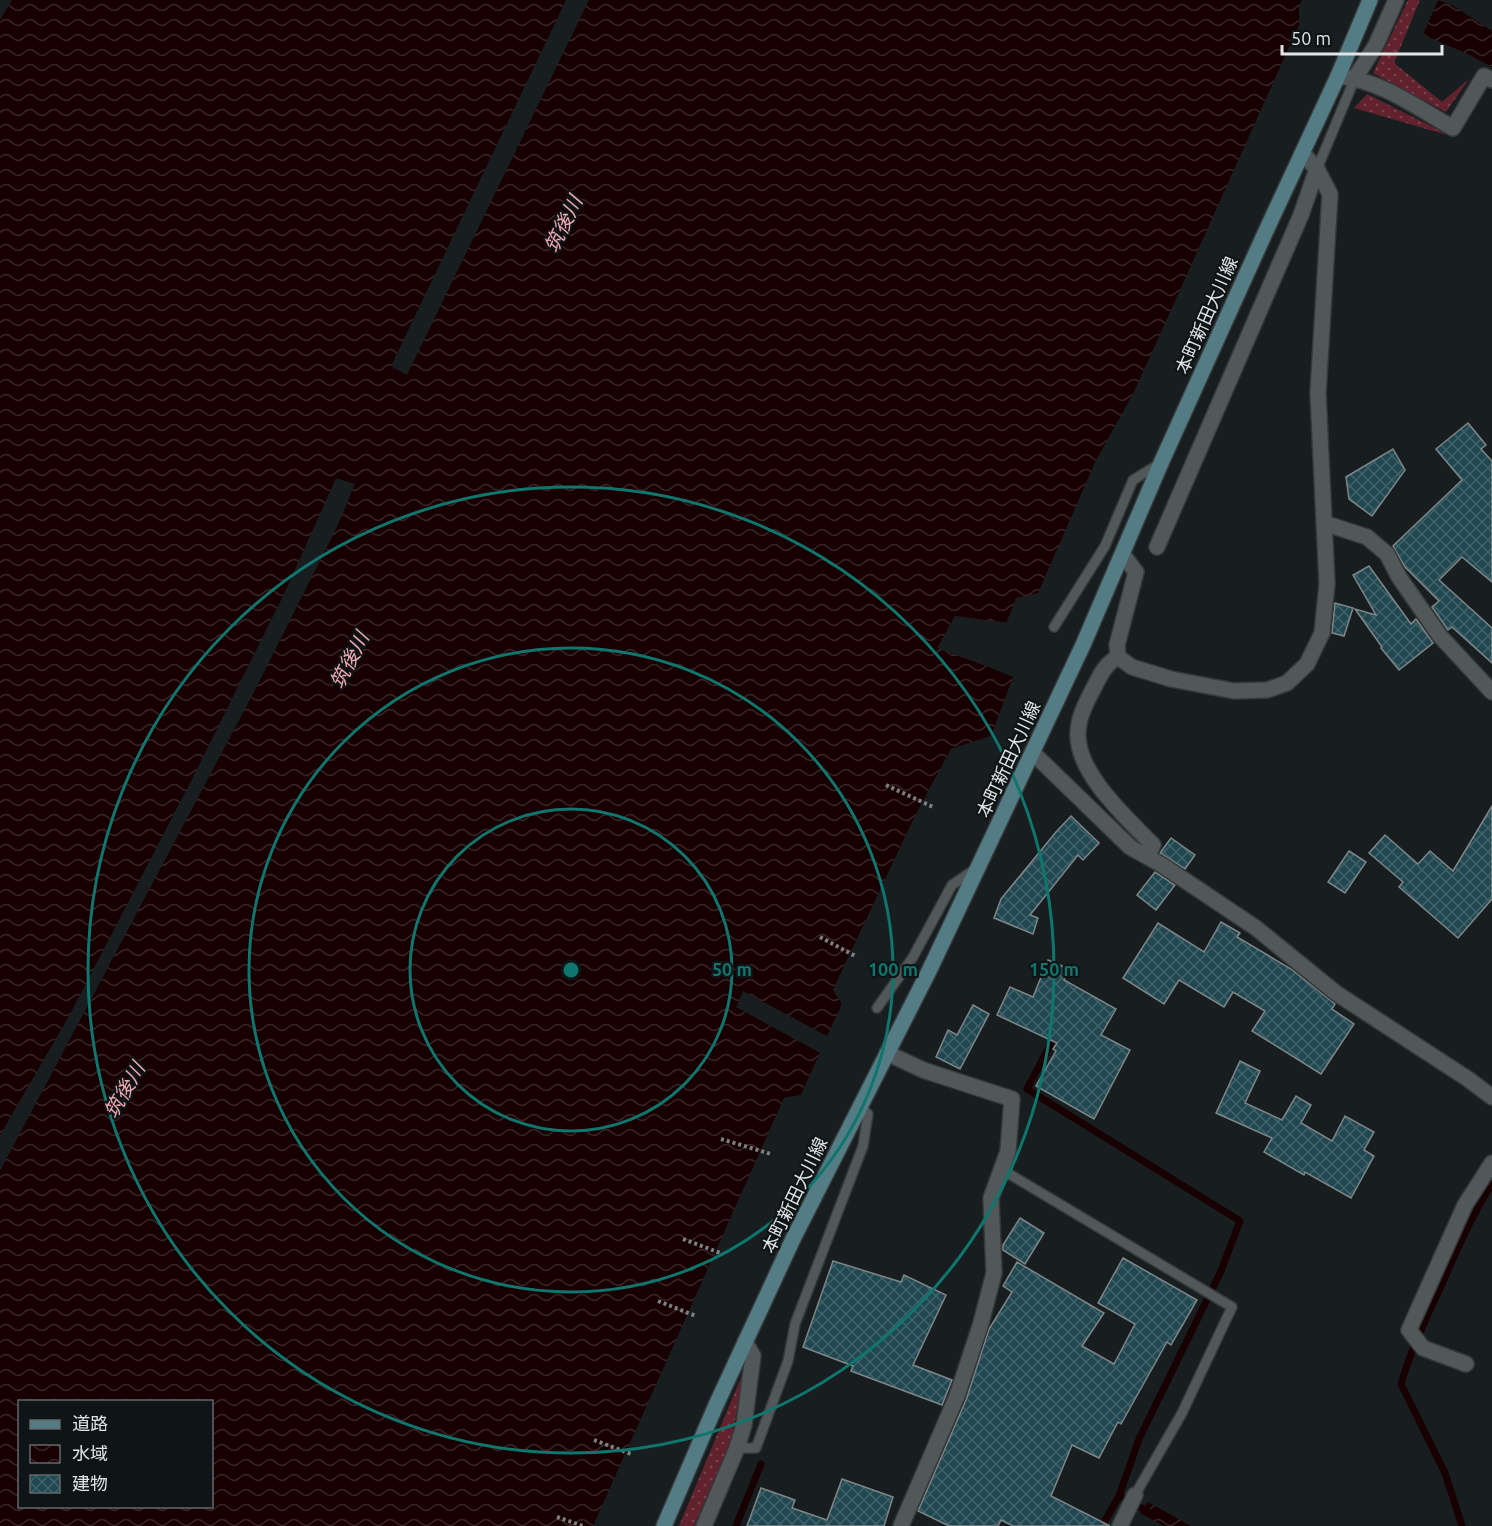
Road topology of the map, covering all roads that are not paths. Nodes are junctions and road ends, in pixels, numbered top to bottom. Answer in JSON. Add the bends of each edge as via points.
{"nodes":[{"id":1,"x":1370,"y":0,"type":"edge"},
{"id":2,"x":1396,"y":0,"type":"edge"},
{"id":3,"x":1338,"y":76,"type":"junction"},
{"id":4,"x":1354,"y":78,"type":"junction"},
{"id":5,"x":1492,"y":80,"type":"edge"},
{"id":6,"x":1303,"y":154,"type":"junction"},
{"id":7,"x":1317,"y":169,"type":"junction"},
{"id":8,"x":1161,"y":463,"type":"junction"},
{"id":9,"x":1324,"y":523,"type":"junction"},
{"id":10,"x":1157,"y":547,"type":"dead end"},
{"id":11,"x":1123,"y":555,"type":"junction"},
{"id":12,"x":1054,"y":627,"type":"dead end"},
{"id":13,"x":1118,"y":657,"type":"junction"},
{"id":14,"x":1492,"y":692,"type":"edge"},
{"id":15,"x":1033,"y":753,"type":"junction"},
{"id":16,"x":1147,"y":856,"type":"junction"},
{"id":17,"x":979,"y":867,"type":"junction"},
{"id":18,"x":878,"y":1008,"type":"dead end"},
{"id":19,"x":887,"y":1053,"type":"junction"},
{"id":20,"x":1492,"y":1097,"type":"edge"},
{"id":21,"x":860,"y":1107,"type":"junction"},
{"id":22,"x":1492,"y":1163,"type":"edge"},
{"id":23,"x":1001,"y":1169,"type":"junction"},
{"id":24,"x":745,"y":1342,"type":"junction"},
{"id":25,"x":1467,"y":1364,"type":"dead end"},
{"id":26,"x":737,"y":1448,"type":"junction"},
{"id":27,"x":1135,"y":1495,"type":"joint"},
{"id":28,"x":664,"y":1526,"type":"edge"},
{"id":29,"x":704,"y":1526,"type":"edge"},
{"id":30,"x":901,"y":1526,"type":"edge"},
{"id":31,"x":1120,"y":1526,"type":"edge"}],
"edges":[{"from":1,"to":3,"type":"main road","name":"本町新田大川線"},
{"from":2,"to":4,"type":"street","via":[[1376,45]]},
{"from":3,"to":4,"type":"street"},
{"from":3,"to":6,"type":"main road","name":"本町新田大川線"},
{"from":4,"to":5,"type":"street","via":[[1375,85],[1453,128],[1484,76]]},
{"from":4,"to":7,"type":"lane"},
{"from":6,"to":7,"type":"street"},
{"from":6,"to":8,"type":"main road","name":"本町新田大川線"},
{"from":7,"to":9,"type":"street","via":[[1330,194],[1318,393]]},
{"from":7,"to":10,"type":"street","via":[[1301,215]]},
{"from":8,"to":11,"type":"main road","name":"本町新田大川線"},
{"from":8,"to":12,"type":"lane","via":[[1133,480],[1105,546]]},
{"from":9,"to":13,"type":"street","via":[[1327,584],[1322,633],[1307,664],[1287,683],[1267,690],[1234,691],[1171,679],[1132,667]]},
{"from":9,"to":14,"type":"street","via":[[1367,537],[1387,554],[1398,577],[1440,636]]},
{"from":11,"to":13,"type":"street","via":[[1136,572],[1117,645]]},
{"from":11,"to":15,"type":"main road","name":"本町新田大川線"},
{"from":13,"to":16,"type":"street","via":[[1107,663],[1084,708],[1078,733],[1082,758],[1096,782],[1153,845]]},
{"from":15,"to":16,"type":"street","via":[[1130,847]]},
{"from":15,"to":17,"type":"main road","name":"本町新田大川線"},
{"from":16,"to":20,"type":"street","via":[[1256,928],[1336,993]]},
{"from":17,"to":18,"type":"lane","via":[[952,885],[913,957]]},
{"from":17,"to":19,"type":"main road","name":"本町新田大川線"},
{"from":19,"to":21,"type":"main road","name":"本町新田大川線"},
{"from":19,"to":23,"type":"street","via":[[923,1070],[1012,1099],[1008,1151]]},
{"from":21,"to":24,"type":"main road","name":"本町新田大川線"},
{"from":21,"to":26,"type":"lane","via":[[868,1114],[863,1146],[795,1324],[788,1361],[756,1448]]},
{"from":22,"to":25,"type":"street","via":[[1465,1205],[1409,1330],[1416,1339]]},
{"from":23,"to":27,"type":"lane","via":[[1232,1307],[1182,1413]]},
{"from":23,"to":30,"type":"street","via":[[991,1198],[994,1273],[981,1323],[947,1423]]},
{"from":24,"to":26,"type":"street","via":[[753,1356]]},
{"from":24,"to":28,"type":"main road","name":"本町新田大川線"},
{"from":26,"to":29,"type":"street"},
{"from":27,"to":31,"type":"street"}]}
